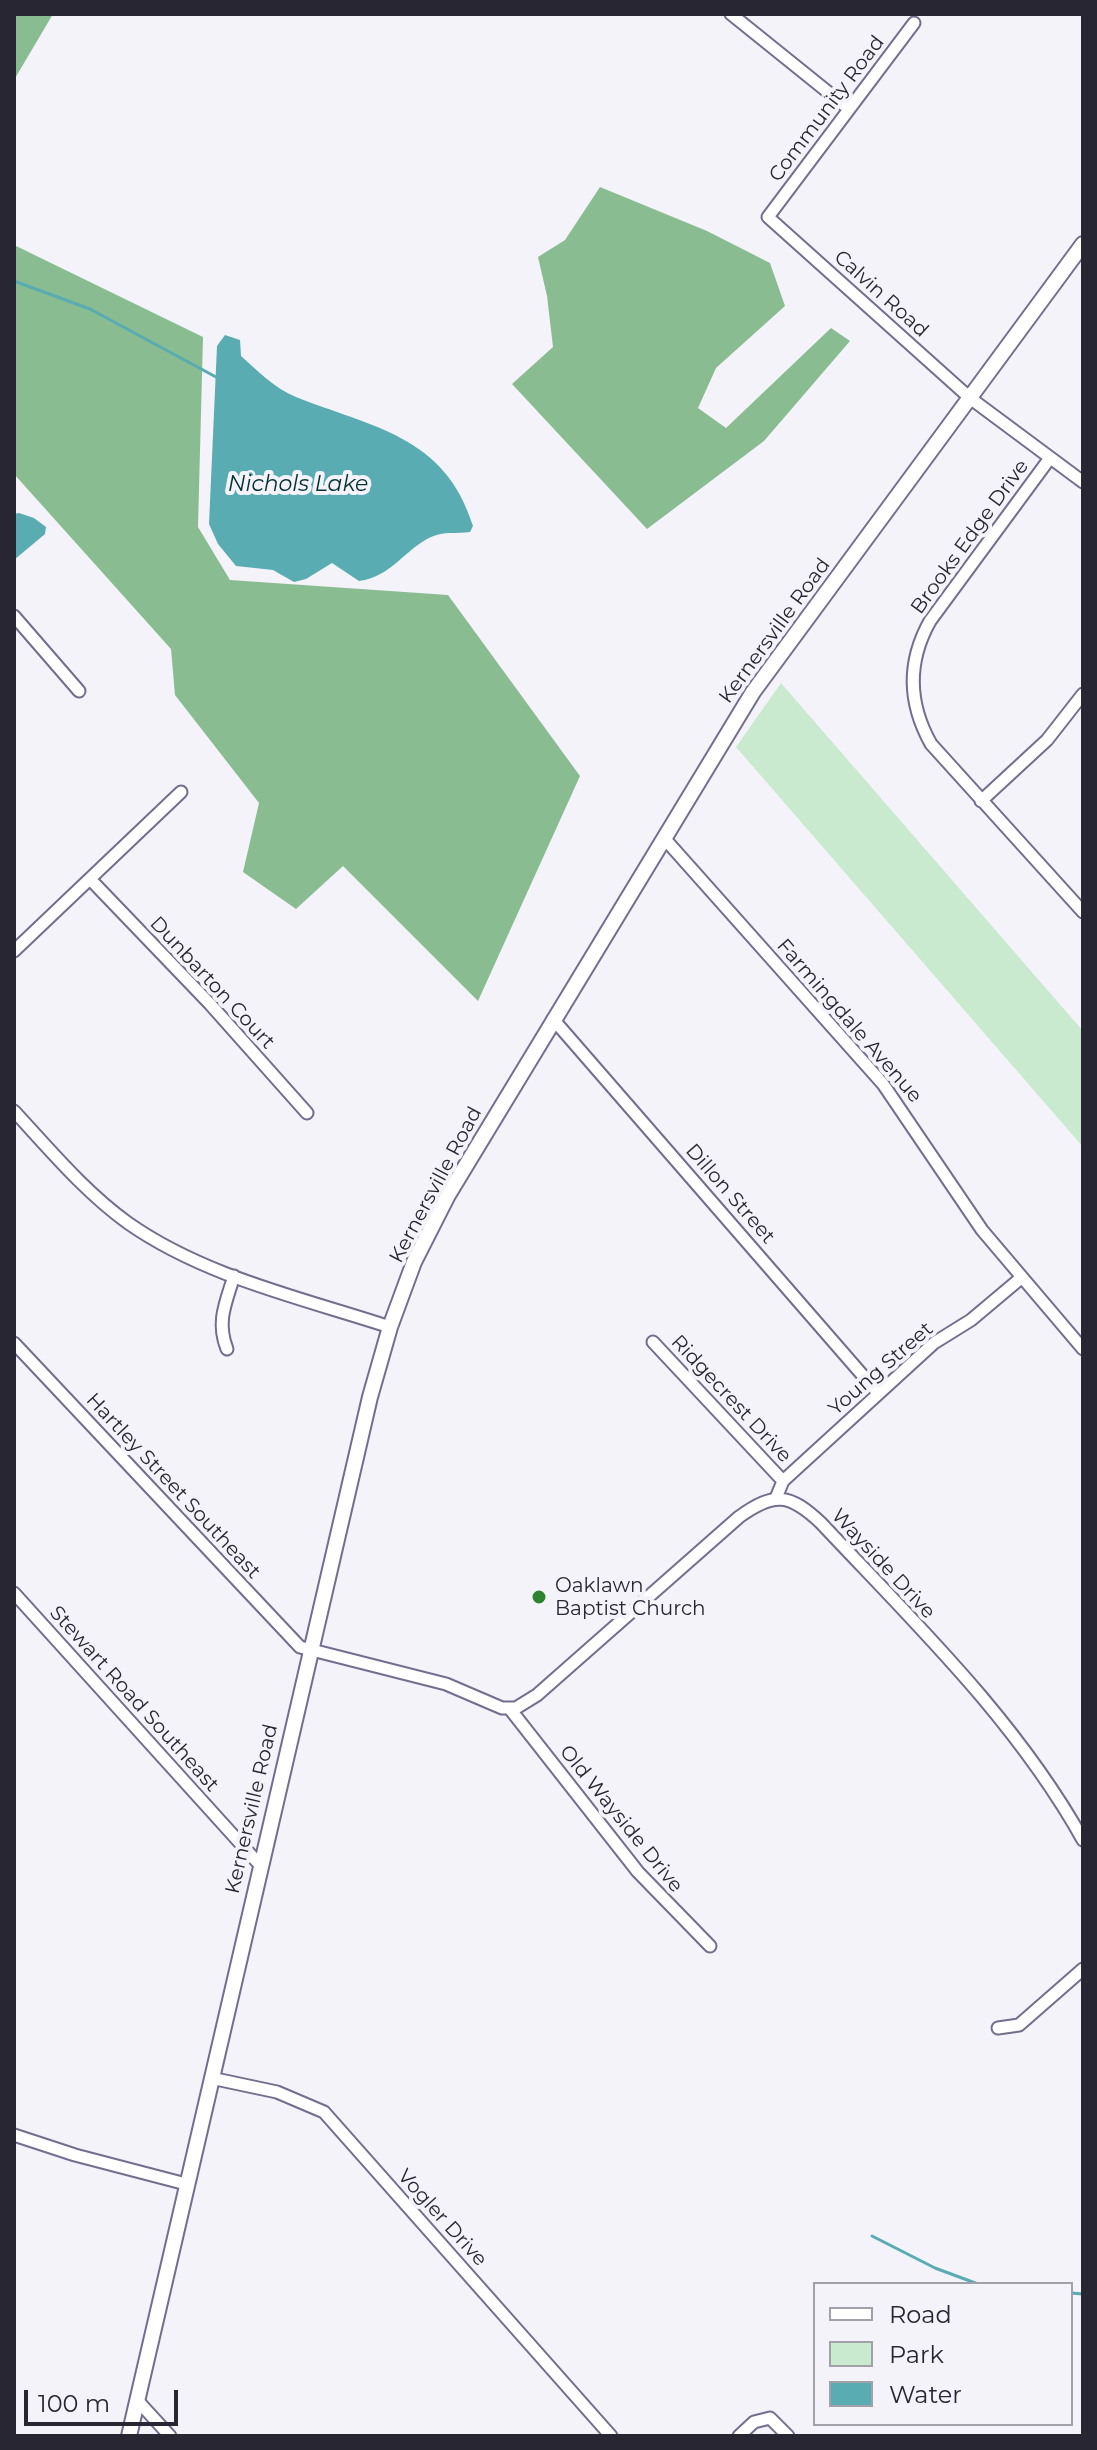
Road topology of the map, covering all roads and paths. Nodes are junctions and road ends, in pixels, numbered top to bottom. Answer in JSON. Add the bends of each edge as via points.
{"nodes":[{"id":1,"x":731,"y":14,"type":"edge"},
{"id":2,"x":914,"y":23,"type":"dead end"},
{"id":3,"x":849,"y":109,"type":"junction"},
{"id":4,"x":768,"y":217,"type":"joint"},
{"id":5,"x":1083,"y":244,"type":"edge"},
{"id":6,"x":970,"y":398,"type":"junction"},
{"id":7,"x":1050,"y":458,"type":"junction"},
{"id":8,"x":1083,"y":482,"type":"edge"},
{"id":9,"x":14,"y":616,"type":"edge"},
{"id":10,"x":79,"y":691,"type":"dead end"},
{"id":11,"x":1083,"y":694,"type":"edge"},
{"id":12,"x":181,"y":792,"type":"dead end"},
{"id":13,"x":981,"y":801,"type":"junction"},
{"id":14,"x":664,"y":838,"type":"junction"},
{"id":15,"x":90,"y":879,"type":"junction"},
{"id":16,"x":1083,"y":912,"type":"edge"},
{"id":17,"x":14,"y":951,"type":"edge"},
{"id":18,"x":553,"y":1019,"type":"junction"},
{"id":19,"x":14,"y":1111,"type":"edge"},
{"id":20,"x":307,"y":1113,"type":"dead end"},
{"id":21,"x":234,"y":1276,"type":"junction"},
{"id":22,"x":1021,"y":1278,"type":"junction"},
{"id":23,"x":390,"y":1327,"type":"junction"},
{"id":24,"x":653,"y":1342,"type":"dead end"},
{"id":25,"x":14,"y":1343,"type":"edge"},
{"id":26,"x":227,"y":1349,"type":"dead end"},
{"id":27,"x":1083,"y":1349,"type":"edge"},
{"id":28,"x":878,"y":1393,"type":"junction"},
{"id":29,"x":783,"y":1481,"type":"junction"},
{"id":30,"x":776,"y":1498,"type":"junction"},
{"id":31,"x":14,"y":1593,"type":"edge"},
{"id":32,"x":309,"y":1649,"type":"junction"},
{"id":33,"x":510,"y":1709,"type":"junction"},
{"id":34,"x":1083,"y":1840,"type":"edge"},
{"id":35,"x":260,"y":1865,"type":"junction"},
{"id":36,"x":710,"y":1946,"type":"dead end"},
{"id":37,"x":1083,"y":1969,"type":"edge"},
{"id":38,"x":998,"y":2028,"type":"dead end"},
{"id":39,"x":211,"y":2078,"type":"junction"},
{"id":40,"x":14,"y":2135,"type":"edge"},
{"id":41,"x":186,"y":2184,"type":"junction"},
{"id":42,"x":137,"y":2400,"type":"junction"},
{"id":43,"x":129,"y":2436,"type":"edge"},
{"id":44,"x":170,"y":2436,"type":"edge"},
{"id":45,"x":611,"y":2436,"type":"edge"},
{"id":46,"x":739,"y":2436,"type":"edge"},
{"id":47,"x":788,"y":2436,"type":"edge"}],
"edges":[{"from":1,"to":3,"type":"street"},
{"from":2,"to":3,"type":"street","name":"Community Road"},
{"from":3,"to":4,"type":"street","name":"Community Road"},
{"from":4,"to":6,"type":"street","name":"Calvin Road"},
{"from":5,"to":6,"type":"main road","name":"Kernersville Road"},
{"from":6,"to":7,"type":"street","name":"Calvin Road"},
{"from":6,"to":14,"type":"main road","name":"Kernersville Road","via":[[753,692]]},
{"from":7,"to":8,"type":"street","name":"Calvin Road"},
{"from":7,"to":13,"type":"street","name":"Brooks Edge Drive","via":[[930,621],[913,667],[913,697],[931,744]]},
{"from":9,"to":10,"type":"street"},
{"from":11,"to":13,"type":"street","via":[[1047,740]]},
{"from":12,"to":15,"type":"street"},
{"from":13,"to":16,"type":"street","name":"Brooks Edge Drive"},
{"from":14,"to":18,"type":"main road","name":"Kernersville Road"},
{"from":14,"to":22,"type":"street","name":"Farmingdale Avenue","via":[[883,1084]]},
{"from":15,"to":17,"type":"street"},
{"from":15,"to":20,"type":"street","name":"Dunbarton Court"},
{"from":18,"to":23,"type":"main road","name":"Kernersville Road","via":[[448,1195],[414,1262]]},
{"from":18,"to":28,"type":"street","name":"Dillon Street"},
{"from":19,"to":21,"type":"street","via":[[126,1221],[169,1248]]},
{"from":21,"to":23,"type":"street"},
{"from":21,"to":26,"type":"street","via":[[220,1320]]},
{"from":22,"to":27,"type":"street","name":"Farmingdale Avenue"},
{"from":22,"to":28,"type":"street","name":"Young Street"},
{"from":23,"to":32,"type":"main road","name":"Kernersville Road"},
{"from":24,"to":29,"type":"street","name":"Ridgecrest Drive"},
{"from":25,"to":32,"type":"street","name":"Hartley Street Southeast","via":[[300,1647]]},
{"from":28,"to":29,"type":"street","name":"Young Street"},
{"from":29,"to":30,"type":"street","name":"Young Street"},
{"from":30,"to":33,"type":"street","via":[[739,1517],[537,1695]]},
{"from":30,"to":34,"type":"street","name":"Wayside Drive","via":[[800,1505],[821,1523],[984,1699],[1027,1750]]},
{"from":31,"to":35,"type":"street","name":"Stewart Road Southeast"},
{"from":32,"to":33,"type":"street","via":[[446,1684]]},
{"from":32,"to":35,"type":"main road","name":"Kernersville Road"},
{"from":33,"to":36,"type":"street","name":"Old Wayside Drive","via":[[638,1872]]},
{"from":35,"to":39,"type":"main road","name":"Kernersville Road"},
{"from":37,"to":38,"type":"street","via":[[1019,2025]]},
{"from":39,"to":41,"type":"main road","name":"Kernersville Road"},
{"from":39,"to":45,"type":"street","name":"Vogler Drive","via":[[277,2092],[324,2112]]},
{"from":40,"to":41,"type":"street"},
{"from":41,"to":42,"type":"main road","name":"Kernersville Road"},
{"from":42,"to":43,"type":"main road","name":"Kernersville Road"},
{"from":42,"to":44,"type":"street"},
{"from":46,"to":47,"type":"street","via":[[754,2422],[770,2418]]}]}
